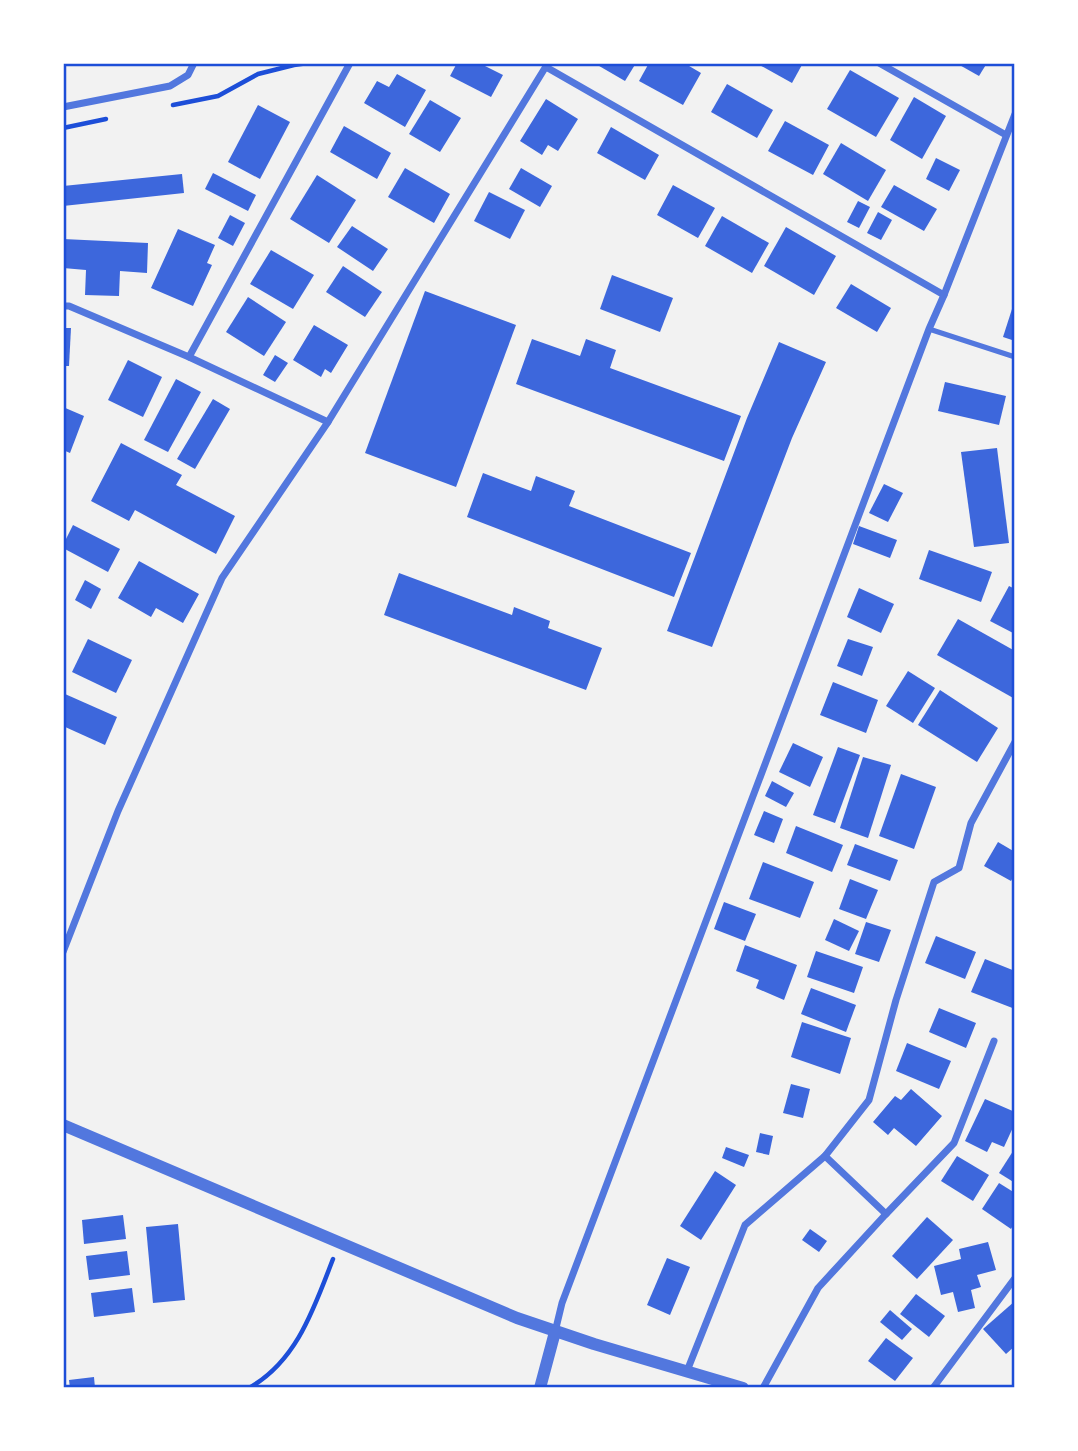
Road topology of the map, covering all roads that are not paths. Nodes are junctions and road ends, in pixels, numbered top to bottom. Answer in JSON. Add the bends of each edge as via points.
{"nodes":[{"id":1,"x":194,"y":63,"type":"edge"},
{"id":2,"x":350,"y":63,"type":"edge"},
{"id":3,"x":879,"y":63,"type":"edge"},
{"id":4,"x":547,"y":65,"type":"edge"},
{"id":5,"x":63,"y":107,"type":"edge"},
{"id":6,"x":1015,"y":114,"type":"edge"},
{"id":7,"x":1006,"y":135,"type":"junction"},
{"id":8,"x":944,"y":295,"type":"junction"},
{"id":9,"x":63,"y":306,"type":"edge"},
{"id":10,"x":929,"y":330,"type":"junction"},
{"id":11,"x":189,"y":357,"type":"junction"},
{"id":12,"x":1015,"y":357,"type":"edge"},
{"id":13,"x":328,"y":422,"type":"junction"},
{"id":14,"x":1015,"y":742,"type":"edge"},
{"id":15,"x":63,"y":952,"type":"edge"},
{"id":16,"x":994,"y":1041,"type":"dead end"},
{"id":17,"x":63,"y":1125,"type":"edge"},
{"id":18,"x":825,"y":1156,"type":"junction"},
{"id":19,"x":887,"y":1214,"type":"junction"},
{"id":20,"x":1015,"y":1278,"type":"edge"},
{"id":21,"x":555,"y":1332,"type":"junction"},
{"id":22,"x":687,"y":1371,"type":"junction"},
{"id":23,"x":722,"y":1385,"type":"edge"},
{"id":24,"x":540,"y":1388,"type":"edge"},
{"id":25,"x":743,"y":1388,"type":"edge"},
{"id":26,"x":764,"y":1388,"type":"edge"},
{"id":27,"x":933,"y":1388,"type":"edge"}],
"edges":[{"from":1,"to":5,"type":"street","via":[[188,75],[170,86]]},
{"from":2,"to":11,"type":"street"},
{"from":3,"to":7,"type":"street"},
{"from":4,"to":8,"type":"street"},
{"from":4,"to":13,"type":"street"},
{"from":6,"to":7,"type":"street"},
{"from":7,"to":8,"type":"street"},
{"from":8,"to":10,"type":"street"},
{"from":9,"to":11,"type":"street"},
{"from":10,"to":12,"type":"lane"},
{"from":10,"to":21,"type":"street","via":[[566,1290]]},
{"from":11,"to":13,"type":"street"},
{"from":13,"to":15,"type":"street","via":[[222,578],[118,811]]},
{"from":14,"to":18,"type":"street","via":[[971,823],[959,868],[934,882],[869,1100]]},
{"from":16,"to":19,"type":"street","via":[[954,1143]]},
{"from":17,"to":21,"type":"street"},
{"from":18,"to":19,"type":"street"},
{"from":18,"to":22,"type":"street","via":[[746,1226]]},
{"from":19,"to":26,"type":"street","via":[[818,1288]]},
{"from":20,"to":27,"type":"street"},
{"from":21,"to":22,"type":"street"},
{"from":21,"to":24,"type":"street"},
{"from":22,"to":23,"type":"street"},
{"from":23,"to":25,"type":"street"}]}
